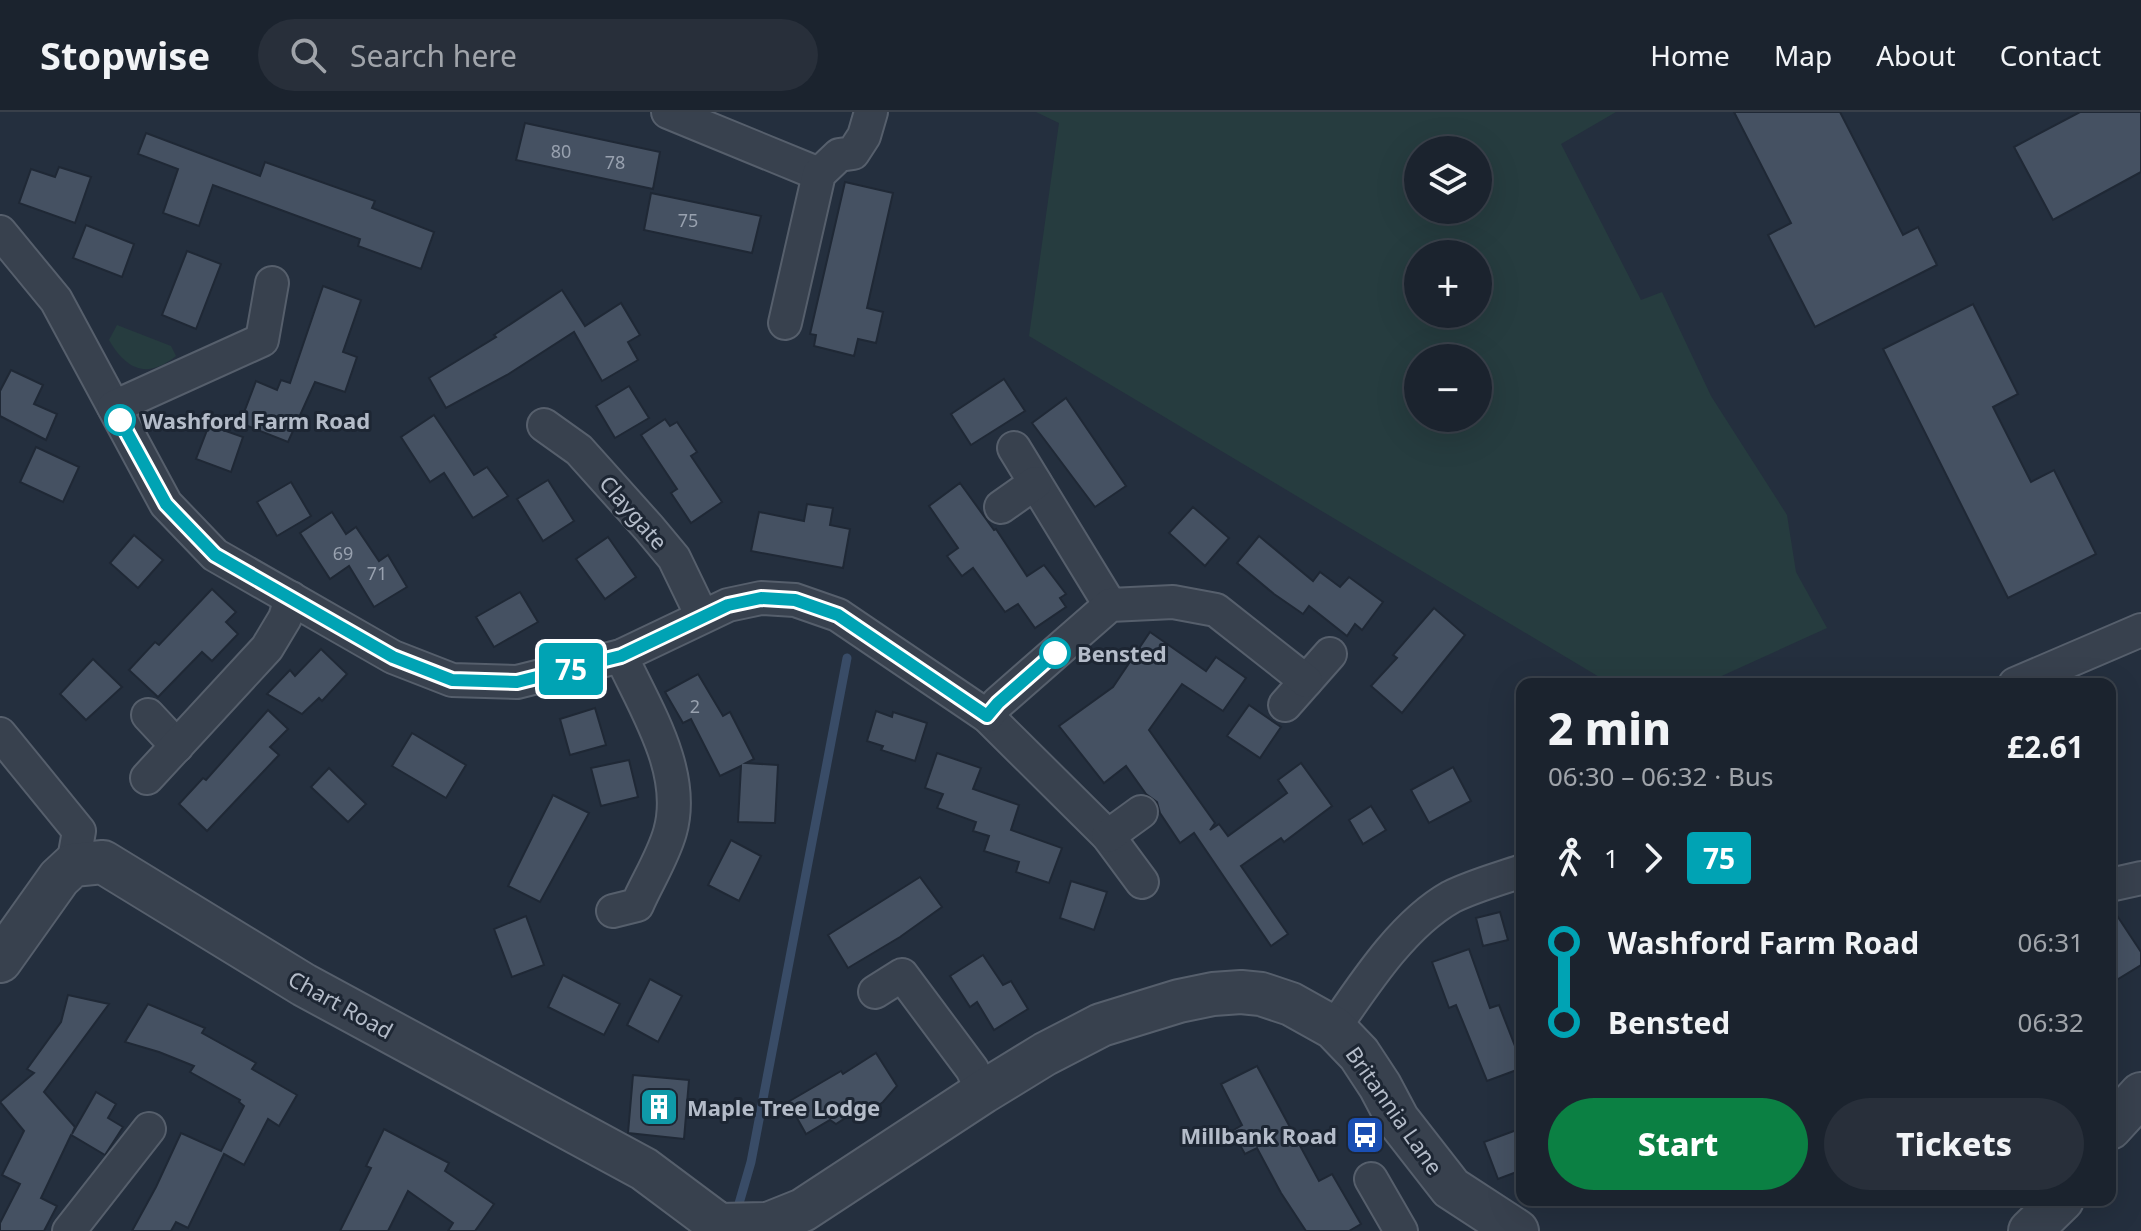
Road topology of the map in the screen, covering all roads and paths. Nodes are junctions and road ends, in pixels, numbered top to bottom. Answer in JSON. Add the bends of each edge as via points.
{"nodes":[{"id":1,"x":668,"y":112,"type":"edge"},
{"id":2,"x":871,"y":112,"type":"edge"},
{"id":3,"x":819,"y":174,"type":"junction"},
{"id":4,"x":0,"y":232,"type":"edge"},
{"id":5,"x":272,"y":283,"type":"dead end"},
{"id":6,"x":785,"y":323,"type":"dead end"},
{"id":7,"x":114,"y":407,"type":"junction"},
{"id":8,"x":544,"y":425,"type":"dead end"},
{"id":9,"x":1014,"y":448,"type":"dead end"},
{"id":10,"x":1035,"y":483,"type":"junction"},
{"id":11,"x":1001,"y":507,"type":"dead end"},
{"id":12,"x":291,"y":598,"type":"junction"},
{"id":13,"x":1110,"y":605,"type":"junction"},
{"id":14,"x":702,"y":616,"type":"junction"},
{"id":15,"x":2141,"y":630,"type":"edge"},
{"id":16,"x":1330,"y":654,"type":"dead end"},
{"id":17,"x":621,"y":656,"type":"junction"},
{"id":18,"x":2029,"y":678,"type":"edge"},
{"id":19,"x":1306,"y":681,"type":"junction"},
{"id":20,"x":1285,"y":705,"type":"dead end"},
{"id":21,"x":148,"y":715,"type":"dead end"},
{"id":22,"x":987,"y":716,"type":"junction"},
{"id":23,"x":0,"y":734,"type":"edge"},
{"id":24,"x":177,"y":746,"type":"junction"},
{"id":25,"x":147,"y":778,"type":"dead end"},
{"id":26,"x":1141,"y":812,"type":"dead end"},
{"id":27,"x":1108,"y":836,"type":"junction"},
{"id":28,"x":73,"y":865,"type":"junction"},
{"id":29,"x":1516,"y":873,"type":"edge"},
{"id":30,"x":2141,"y":878,"type":"edge"},
{"id":31,"x":1142,"y":882,"type":"dead end"},
{"id":32,"x":2116,"y":884,"type":"edge"},
{"id":33,"x":613,"y":911,"type":"dead end"},
{"id":34,"x":0,"y":961,"type":"edge"},
{"id":35,"x":875,"y":992,"type":"dead end"},
{"id":36,"x":1334,"y":1028,"type":"junction"},
{"id":37,"x":983,"y":1092,"type":"junction"},
{"id":38,"x":2141,"y":1094,"type":"edge"},
{"id":39,"x":2116,"y":1121,"type":"edge"},
{"id":40,"x":149,"y":1129,"type":"dead end"},
{"id":41,"x":1371,"y":1179,"type":"dead end"},
{"id":42,"x":2056,"y":1206,"type":"edge"},
{"id":43,"x":1502,"y":1227,"type":"edge"},
{"id":44,"x":746,"y":1228,"type":"edge"},
{"id":45,"x":69,"y":1231,"type":"edge"},
{"id":46,"x":1401,"y":1231,"type":"edge"},
{"id":47,"x":2030,"y":1231,"type":"edge"}],
"edges":[{"from":1,"to":3,"type":"street"},
{"from":2,"to":3,"type":"street","via":[[853,153],[839,155]]},
{"from":3,"to":6,"type":"street"},
{"from":4,"to":7,"type":"street","via":[[56,300]]},
{"from":5,"to":7,"type":"street","via":[[262,340]]},
{"from":7,"to":12,"type":"street","via":[[166,504],[215,555]]},
{"from":8,"to":14,"type":"street","name":"Claygate","via":[[579,450],[674,558]]},
{"from":9,"to":10,"type":"street"},
{"from":10,"to":11,"type":"street"},
{"from":10,"to":13,"type":"street"},
{"from":12,"to":17,"type":"street","via":[[393,657],[452,680],[517,682]]},
{"from":12,"to":24,"type":"street","via":[[267,648]]},
{"from":13,"to":19,"type":"street","via":[[1173,602],[1216,610]]},
{"from":13,"to":22,"type":"street"},
{"from":14,"to":17,"type":"street"},
{"from":14,"to":22,"type":"street","via":[[761,598],[795,600],[838,615]]},
{"from":15,"to":18,"type":"street"},
{"from":16,"to":19,"type":"street"},
{"from":17,"to":33,"type":"street","via":[[655,729],[673,794],[670,831],[637,905]]},
{"from":19,"to":20,"type":"street"},
{"from":21,"to":24,"type":"street"},
{"from":22,"to":27,"type":"street"},
{"from":23,"to":28,"type":"street","via":[[79,831]]},
{"from":24,"to":25,"type":"street"},
{"from":26,"to":27,"type":"street"},
{"from":27,"to":31,"type":"street"},
{"from":28,"to":34,"type":"street"},
{"from":28,"to":44,"type":"street","name":"Chart Road","via":[[103,862],[304,985],[644,1169],[719,1225]]},
{"from":29,"to":36,"type":"street","via":[[1452,897],[1427,913],[1382,961]]},
{"from":30,"to":32,"type":"street"},
{"from":35,"to":37,"type":"street","via":[[902,975],[972,1069]]},
{"from":36,"to":37,"type":"street","via":[[1261,994],[1213,994],[1101,1025]]},
{"from":36,"to":43,"type":"street","name":"Britannia Lane","via":[[1359,1054],[1398,1120],[1451,1188]]},
{"from":37,"to":44,"type":"street","via":[[803,1210]]},
{"from":38,"to":39,"type":"street"},
{"from":40,"to":45,"type":"street"},
{"from":41,"to":46,"type":"street"},
{"from":42,"to":47,"type":"street"}]}
